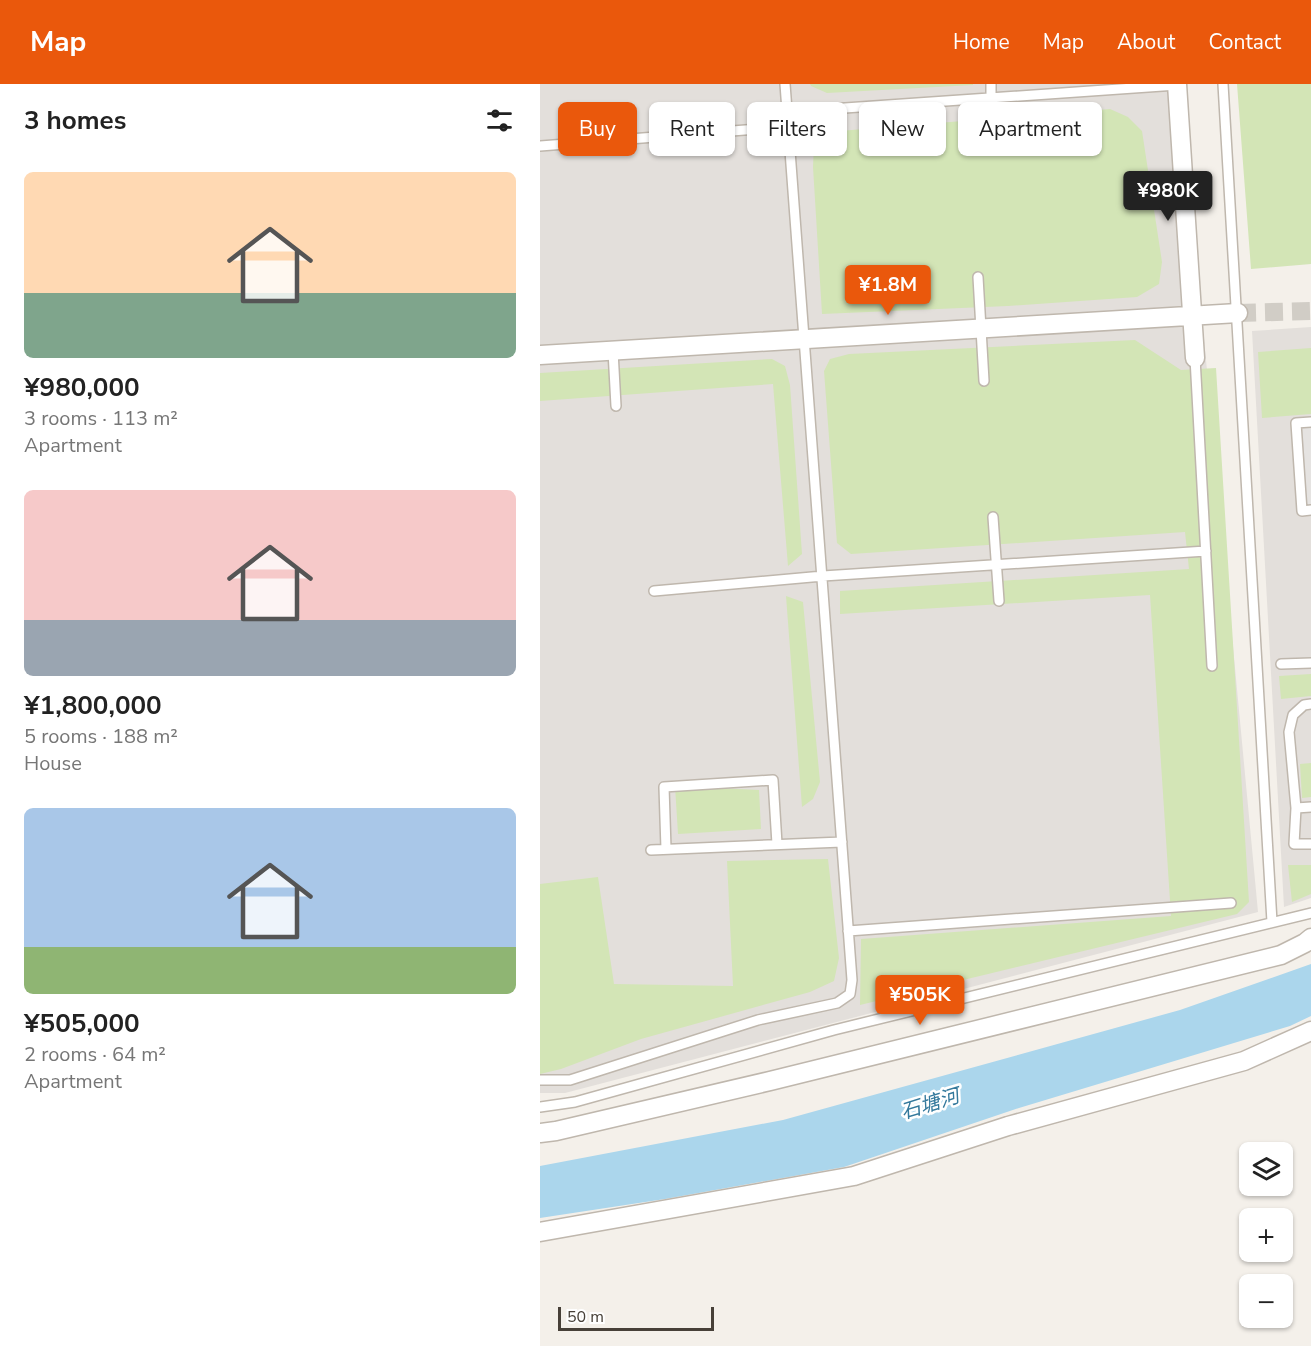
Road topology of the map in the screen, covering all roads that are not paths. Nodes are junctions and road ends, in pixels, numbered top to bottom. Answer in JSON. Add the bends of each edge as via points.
{"nodes":[{"id":1,"x":785,"y":84,"type":"edge"},
{"id":2,"x":991,"y":84,"type":"edge"},
{"id":3,"x":1177,"y":84,"type":"edge"},
{"id":4,"x":1223,"y":84,"type":"edge"},
{"id":5,"x":991,"y":98,"type":"junction"},
{"id":6,"x":786,"y":102,"type":"edge"},
{"id":7,"x":847,"y":108,"type":"edge"},
{"id":8,"x":747,"y":130,"type":"edge"},
{"id":9,"x":540,"y":146,"type":"edge"},
{"id":10,"x":790,"y":156,"type":"edge"},
{"id":11,"x":978,"y":277,"type":"dead end"},
{"id":12,"x":1238,"y":313,"type":"junction"},
{"id":13,"x":1193,"y":316,"type":"junction"},
{"id":14,"x":982,"y":328,"type":"junction"},
{"id":15,"x":805,"y":339,"type":"junction"},
{"id":16,"x":613,"y":351,"type":"junction"},
{"id":17,"x":540,"y":355,"type":"edge"},
{"id":18,"x":1196,"y":358,"type":"joint"},
{"id":19,"x":984,"y":381,"type":"dead end"},
{"id":20,"x":616,"y":406,"type":"dead end"},
{"id":21,"x":1311,"y":422,"type":"edge"},
{"id":22,"x":1300,"y":476,"type":"junction"},
{"id":23,"x":1311,"y":476,"type":"edge"},
{"id":24,"x":1311,"y":510,"type":"edge"},
{"id":25,"x":993,"y":517,"type":"dead end"},
{"id":26,"x":1206,"y":551,"type":"junction"},
{"id":27,"x":996,"y":565,"type":"junction"},
{"id":28,"x":823,"y":576,"type":"junction"},
{"id":29,"x":654,"y":591,"type":"dead end"},
{"id":30,"x":999,"y":601,"type":"dead end"},
{"id":31,"x":1311,"y":663,"type":"edge"},
{"id":32,"x":1281,"y":664,"type":"dead end"},
{"id":33,"x":1212,"y":666,"type":"dead end"},
{"id":34,"x":1311,"y":704,"type":"edge"},
{"id":35,"x":1311,"y":807,"type":"edge"},
{"id":36,"x":1296,"y":808,"type":"junction"},
{"id":37,"x":842,"y":842,"type":"junction"},
{"id":38,"x":777,"y":844,"type":"junction"},
{"id":39,"x":1311,"y":844,"type":"edge"},
{"id":40,"x":651,"y":849,"type":"dead end"},
{"id":41,"x":666,"y":849,"type":"junction"},
{"id":42,"x":1231,"y":903,"type":"dead end"},
{"id":43,"x":1311,"y":913,"type":"edge"},
{"id":44,"x":1272,"y":922,"type":"junction"},
{"id":45,"x":848,"y":931,"type":"junction"},
{"id":46,"x":1311,"y":938,"type":"edge"},
{"id":47,"x":1311,"y":1031,"type":"edge"},
{"id":48,"x":540,"y":1080,"type":"edge"},
{"id":49,"x":540,"y":1107,"type":"edge"},
{"id":50,"x":540,"y":1133,"type":"edge"},
{"id":51,"x":540,"y":1232,"type":"edge"}],
"edges":[{"from":1,"to":6,"type":"lane"},
{"from":2,"to":5,"type":"lane"},
{"from":3,"to":5,"type":"lane"},
{"from":3,"to":13,"type":"street"},
{"from":4,"to":12,"type":"lane"},
{"from":5,"to":7,"type":"lane"},
{"from":8,"to":9,"type":"lane"},
{"from":10,"to":15,"type":"lane"},
{"from":11,"to":14,"type":"lane"},
{"from":12,"to":13,"type":"street"},
{"from":12,"to":44,"type":"lane"},
{"from":13,"to":14,"type":"street"},
{"from":13,"to":18,"type":"street"},
{"from":14,"to":15,"type":"street"},
{"from":14,"to":19,"type":"lane"},
{"from":15,"to":16,"type":"street"},
{"from":15,"to":28,"type":"lane"},
{"from":16,"to":17,"type":"street"},
{"from":16,"to":20,"type":"lane"},
{"from":18,"to":26,"type":"lane"},
{"from":21,"to":22,"type":"lane","via":[[1296,423]]},
{"from":22,"to":23,"type":"lane"},
{"from":22,"to":24,"type":"lane","via":[[1302,511]]},
{"from":25,"to":27,"type":"lane"},
{"from":26,"to":27,"type":"lane"},
{"from":26,"to":33,"type":"lane"},
{"from":27,"to":28,"type":"lane"},
{"from":27,"to":30,"type":"lane"},
{"from":28,"to":29,"type":"lane"},
{"from":28,"to":37,"type":"lane"},
{"from":31,"to":32,"type":"lane"},
{"from":34,"to":36,"type":"lane","via":[[1293,715],[1289,732]]},
{"from":35,"to":36,"type":"lane"},
{"from":36,"to":39,"type":"lane","via":[[1294,844]]},
{"from":37,"to":38,"type":"lane"},
{"from":37,"to":45,"type":"lane"},
{"from":38,"to":41,"type":"lane"},
{"from":38,"to":41,"type":"lane","via":[[773,780],[664,787]]},
{"from":40,"to":41,"type":"lane"},
{"from":42,"to":45,"type":"lane"},
{"from":43,"to":44,"type":"lane"},
{"from":44,"to":49,"type":"lane","via":[[834,1030],[575,1102]]},
{"from":45,"to":48,"type":"lane","via":[[850,994],[837,1003],[758,1020],[570,1080]]},
{"from":46,"to":50,"type":"street","via":[[1281,955],[758,1084]]},
{"from":47,"to":51,"type":"street","via":[[1244,1061],[1008,1126],[854,1176]]}]}
